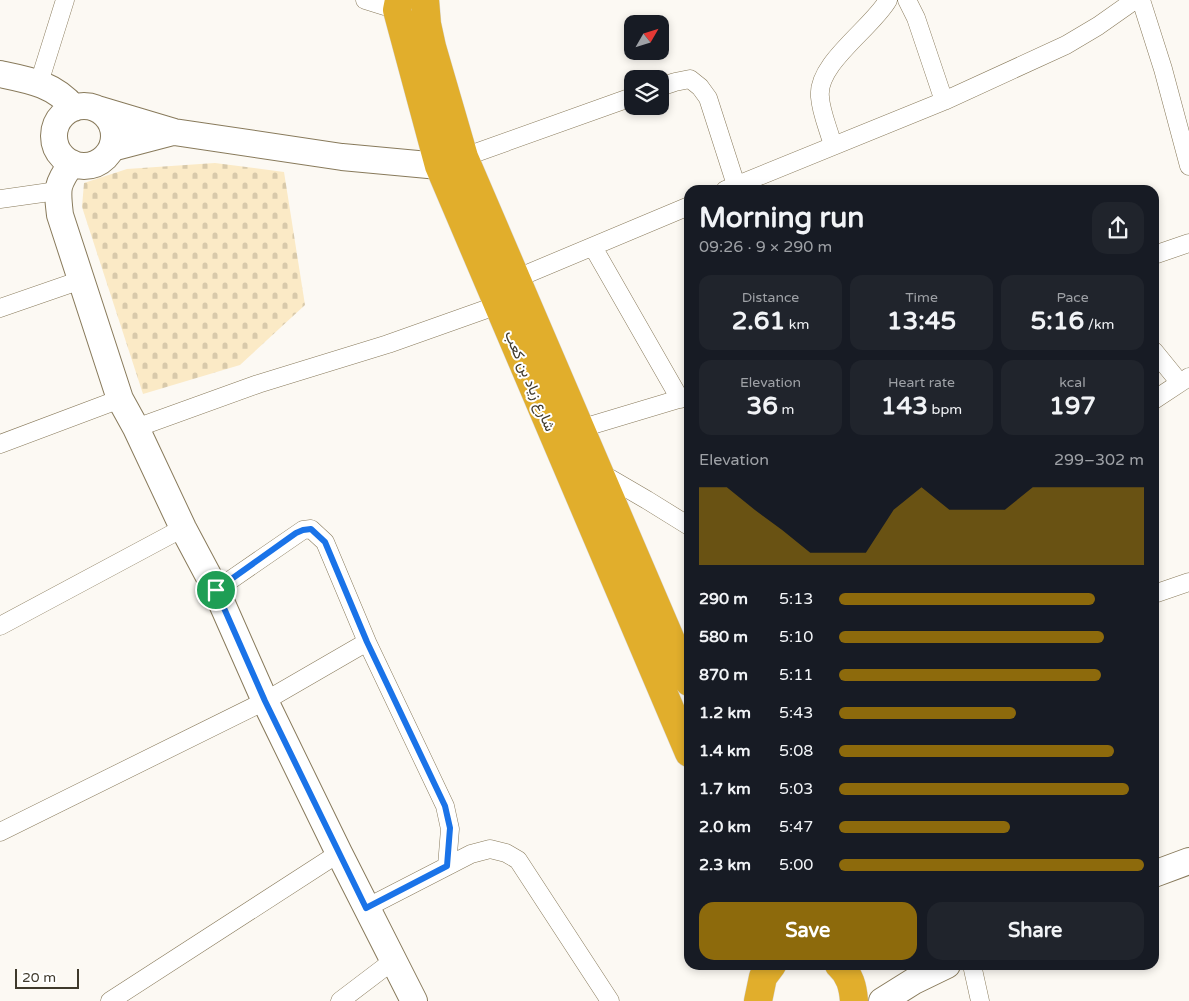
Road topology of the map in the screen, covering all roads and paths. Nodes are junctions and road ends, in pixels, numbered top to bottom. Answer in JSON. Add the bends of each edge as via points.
{"nodes":[{"id":1,"x":65,"y":0,"type":"edge"},
{"id":2,"x":365,"y":0,"type":"edge"},
{"id":3,"x":425,"y":0,"type":"edge"},
{"id":4,"x":888,"y":0,"type":"edge"},
{"id":5,"x":907,"y":0,"type":"edge"},
{"id":6,"x":1135,"y":0,"type":"edge"},
{"id":7,"x":1141,"y":0,"type":"edge"},
{"id":8,"x":398,"y":5,"type":"edge"},
{"id":9,"x":0,"y":74,"type":"edge"},
{"id":10,"x":39,"y":82,"type":"junction"},
{"id":11,"x":669,"y":84,"type":"edge"},
{"id":12,"x":624,"y":100,"type":"edge"},
{"id":13,"x":944,"y":101,"type":"junction"},
{"id":14,"x":86,"y":108,"type":"junction"},
{"id":15,"x":174,"y":132,"type":"junction"},
{"id":16,"x":444,"y":134,"type":"junction"},
{"id":17,"x":833,"y":146,"type":"junction"},
{"id":18,"x":112,"y":148,"type":"junction"},
{"id":19,"x":452,"y":162,"type":"junction"},
{"id":20,"x":72,"y":163,"type":"junction"},
{"id":21,"x":1189,"y":166,"type":"edge"},
{"id":22,"x":729,"y":185,"type":"edge"},
{"id":23,"x":737,"y":185,"type":"edge"},
{"id":24,"x":57,"y":191,"type":"junction"},
{"id":25,"x":0,"y":199,"type":"edge"},
{"id":26,"x":684,"y":208,"type":"edge"},
{"id":27,"x":1189,"y":243,"type":"edge"},
{"id":28,"x":593,"y":247,"type":"junction"},
{"id":29,"x":1159,"y":253,"type":"edge"},
{"id":30,"x":516,"y":279,"type":"junction"},
{"id":31,"x":81,"y":280,"type":"junction"},
{"id":32,"x":498,"y":305,"type":"junction"},
{"id":33,"x":0,"y":308,"type":"edge"},
{"id":34,"x":1159,"y":357,"type":"edge"},
{"id":35,"x":1184,"y":380,"type":"edge"},
{"id":36,"x":1159,"y":397,"type":"edge"},
{"id":37,"x":684,"y":398,"type":"edge"},
{"id":38,"x":120,"y":399,"type":"junction"},
{"id":39,"x":136,"y":428,"type":"junction"},
{"id":40,"x":579,"y":429,"type":"junction"},
{"id":41,"x":0,"y":444,"type":"edge"},
{"id":42,"x":597,"y":472,"type":"junction"},
{"id":43,"x":684,"y":523,"type":"edge"},
{"id":44,"x":183,"y":528,"type":"junction"},
{"id":45,"x":1189,"y":582,"type":"edge"},
{"id":46,"x":216,"y":590,"type":"junction"},
{"id":47,"x":1159,"y":592,"type":"edge"},
{"id":48,"x":0,"y":626,"type":"edge"},
{"id":49,"x":367,"y":642,"type":"junction"},
{"id":50,"x":684,"y":671,"type":"edge"},
{"id":51,"x":265,"y":701,"type":"junction"},
{"id":52,"x":684,"y":741,"type":"edge"},
{"id":53,"x":0,"y":832,"type":"edge"},
{"id":54,"x":339,"y":853,"type":"junction"},
{"id":55,"x":1189,"y":861,"type":"edge"},
{"id":56,"x":447,"y":866,"type":"junction"},
{"id":57,"x":1159,"y":872,"type":"edge"},
{"id":58,"x":366,"y":908,"type":"junction"},
{"id":59,"x":394,"y":960,"type":"junction"},
{"id":60,"x":768,"y":970,"type":"edge"},
{"id":61,"x":845,"y":970,"type":"edge"},
{"id":62,"x":937,"y":970,"type":"edge"},
{"id":63,"x":973,"y":970,"type":"edge"},
{"id":64,"x":110,"y":1001,"type":"edge"},
{"id":65,"x":340,"y":1001,"type":"edge"},
{"id":66,"x":414,"y":1001,"type":"edge"},
{"id":67,"x":610,"y":1001,"type":"edge"},
{"id":68,"x":758,"y":1001,"type":"edge"},
{"id":69,"x":854,"y":1001,"type":"edge"},
{"id":70,"x":882,"y":1001,"type":"edge"},
{"id":71,"x":980,"y":1001,"type":"edge"}],
"edges":[{"from":1,"to":10,"type":"street"},
{"from":2,"to":8,"type":"street"},
{"from":3,"to":16,"type":"highway","name":"شارع زياد بن كعب"},
{"from":4,"to":17,"type":"street","via":[[822,78],[820,97]]},
{"from":5,"to":13,"type":"street"},
{"from":6,"to":13,"type":"street","via":[[1066,45]]},
{"from":7,"to":21,"type":"street"},
{"from":8,"to":16,"type":"highway","name":"شارع زياد بن كعب"},
{"from":9,"to":10,"type":"street"},
{"from":10,"to":14,"type":"street"},
{"from":11,"to":22,"type":"street","via":[[690,79],[708,98]]},
{"from":12,"to":19,"type":"street"},
{"from":13,"to":17,"type":"street"},
{"from":14,"to":15,"type":"street"},
{"from":14,"to":18,"type":"street","via":[[106,116],[112,126]]},
{"from":14,"to":20,"type":"street","via":[[64,114],[54,134],[62,156]]},
{"from":15,"to":18,"type":"street"},
{"from":15,"to":19,"type":"street","via":[[342,157]]},
{"from":16,"to":19,"type":"highway","name":"شارع زياد بن كعب"},
{"from":17,"to":23,"type":"street"},
{"from":18,"to":20,"type":"street","via":[[95,164],[83,166]]},
{"from":19,"to":30,"type":"highway","name":"شارع زياد بن كعب"},
{"from":19,"to":32,"type":"highway","name":"شارع زياد بن كعب"},
{"from":20,"to":24,"type":"street"},
{"from":24,"to":25,"type":"street"},
{"from":24,"to":31,"type":"street","via":[[60,215]]},
{"from":26,"to":28,"type":"street"},
{"from":27,"to":29,"type":"street"},
{"from":28,"to":30,"type":"street"},
{"from":28,"to":37,"type":"street"},
{"from":30,"to":40,"type":"highway","name":"شارع زياد بن كعب"},
{"from":31,"to":33,"type":"street"},
{"from":31,"to":38,"type":"street"},
{"from":32,"to":39,"type":"street"},
{"from":32,"to":52,"type":"highway","name":"شارع زياد بن كعب"},
{"from":34,"to":35,"type":"street"},
{"from":35,"to":36,"type":"street"},
{"from":37,"to":40,"type":"street"},
{"from":38,"to":39,"type":"street"},
{"from":38,"to":41,"type":"street"},
{"from":39,"to":44,"type":"street"},
{"from":40,"to":42,"type":"highway","name":"شارع زياد بن كعب"},
{"from":42,"to":43,"type":"street"},
{"from":42,"to":50,"type":"highway","name":"شارع زياد بن كعب"},
{"from":44,"to":46,"type":"street"},
{"from":44,"to":48,"type":"street"},
{"from":45,"to":47,"type":"street"},
{"from":46,"to":49,"type":"street","via":[[296,533],[311,529],[325,542]]},
{"from":46,"to":51,"type":"street"},
{"from":49,"to":51,"type":"street"},
{"from":49,"to":56,"type":"street","via":[[445,806],[450,828]]},
{"from":51,"to":53,"type":"street"},
{"from":51,"to":54,"type":"street"},
{"from":54,"to":58,"type":"street"},
{"from":54,"to":64,"type":"street"},
{"from":55,"to":57,"type":"street"},
{"from":56,"to":58,"type":"street"},
{"from":56,"to":67,"type":"street","via":[[490,849],[518,860]]},
{"from":58,"to":59,"type":"street"},
{"from":59,"to":65,"type":"street"},
{"from":59,"to":66,"type":"street"},
{"from":60,"to":68,"type":"highway"},
{"from":61,"to":69,"type":"highway","via":[[853,987]]},
{"from":62,"to":70,"type":"street"},
{"from":63,"to":71,"type":"street"}]}
